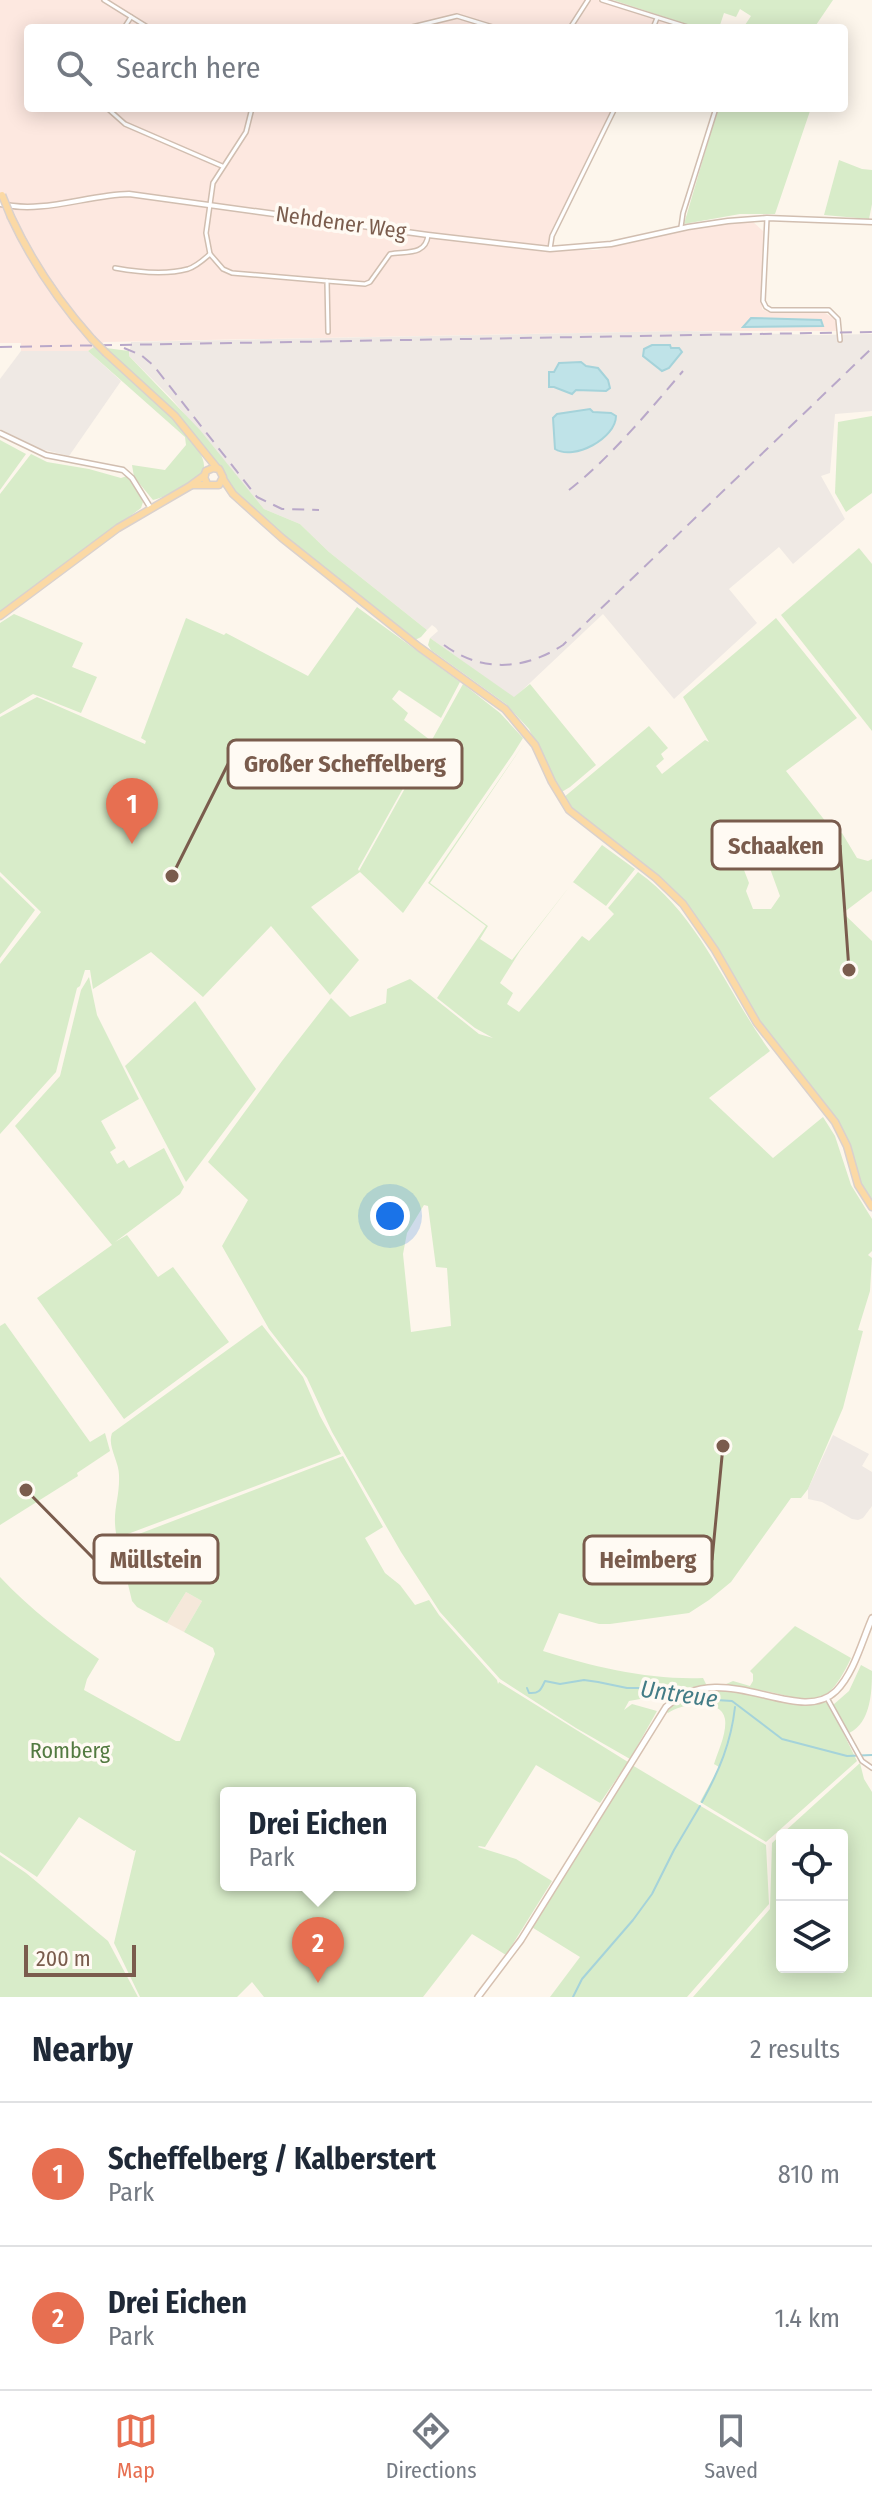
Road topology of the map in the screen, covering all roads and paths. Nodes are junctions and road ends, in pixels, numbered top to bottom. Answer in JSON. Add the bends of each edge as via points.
{"nodes":[{"id":1,"x":104,"y":0,"type":"edge"},
{"id":2,"x":588,"y":0,"type":"edge"},
{"id":3,"x":602,"y":0,"type":"edge"},
{"id":4,"x":131,"y":17,"type":"junction"},
{"id":5,"x":657,"y":18,"type":"junction"},
{"id":6,"x":127,"y":24,"type":"edge"},
{"id":7,"x":142,"y":24,"type":"edge"},
{"id":8,"x":424,"y":24,"type":"edge"},
{"id":9,"x":483,"y":24,"type":"edge"},
{"id":10,"x":573,"y":24,"type":"edge"},
{"id":11,"x":655,"y":24,"type":"edge"},
{"id":12,"x":677,"y":24,"type":"edge"},
{"id":13,"x":112,"y":112,"type":"edge"},
{"id":14,"x":251,"y":112,"type":"edge"},
{"id":15,"x":613,"y":112,"type":"edge"},
{"id":16,"x":715,"y":112,"type":"edge"},
{"id":17,"x":222,"y":166,"type":"junction"},
{"id":18,"x":1,"y":193,"type":"edge"},
{"id":19,"x":0,"y":204,"type":"edge"},
{"id":20,"x":208,"y":205,"type":"junction"},
{"id":21,"x":767,"y":218,"type":"junction"},
{"id":22,"x":871,"y":222,"type":"edge"},
{"id":23,"x":681,"y":229,"type":"junction"},
{"id":24,"x":428,"y":235,"type":"junction"},
{"id":25,"x":550,"y":249,"type":"junction"},
{"id":26,"x":210,"y":254,"type":"junction"},
{"id":27,"x":115,"y":268,"type":"dead end"},
{"id":28,"x":327,"y":281,"type":"junction"},
{"id":29,"x":328,"y":332,"type":"dead end"},
{"id":30,"x":840,"y":340,"type":"dead end"},
{"id":31,"x":0,"y":433,"type":"edge"},
{"id":32,"x":206,"y":455,"type":"junction"},
{"id":33,"x":217,"y":468,"type":"junction"},
{"id":34,"x":206,"y":473,"type":"junction"},
{"id":35,"x":223,"y":479,"type":"junction"},
{"id":36,"x":207,"y":484,"type":"junction"},
{"id":37,"x":190,"y":486,"type":"junction"},
{"id":38,"x":216,"y":486,"type":"junction"},
{"id":39,"x":233,"y":494,"type":"junction"},
{"id":40,"x":150,"y":507,"type":"junction"},
{"id":41,"x":0,"y":616,"type":"edge"},
{"id":42,"x":872,"y":1207,"type":"edge"},
{"id":43,"x":872,"y":1618,"type":"edge"},
{"id":44,"x":827,"y":1698,"type":"junction"},
{"id":45,"x":872,"y":1768,"type":"edge"},
{"id":46,"x":478,"y":1997,"type":"edge"}],
"edges":[{"from":1,"to":4,"type":"street"},
{"from":2,"to":10,"type":"street"},
{"from":3,"to":5,"type":"street"},
{"from":4,"to":6,"type":"street"},
{"from":4,"to":7,"type":"street"},
{"from":5,"to":11,"type":"street"},
{"from":5,"to":12,"type":"street"},
{"from":8,"to":9,"type":"street","via":[[457,16]]},
{"from":13,"to":17,"type":"street","via":[[125,124]]},
{"from":14,"to":17,"type":"street","via":[[246,132]]},
{"from":15,"to":25,"type":"street"},
{"from":16,"to":23,"type":"street"},
{"from":17,"to":20,"type":"street"},
{"from":18,"to":32,"type":"main road","bridge":true,"via":[[50,287],[92,339],[168,409]]},
{"from":19,"to":20,"type":"street","name":"Nehdener Weg","via":[[41,207],[129,194]]},
{"from":20,"to":24,"type":"street","name":"Nehdener Weg"},
{"from":20,"to":26,"type":"street"},
{"from":21,"to":22,"type":"street","name":"Nehdener Weg"},
{"from":21,"to":23,"type":"street","name":"Nehdener Weg"},
{"from":21,"to":30,"type":"street","via":[[766,307],[829,310],[838,319]]},
{"from":23,"to":25,"type":"street","name":"Nehdener Weg","via":[[611,244]]},
{"from":24,"to":25,"type":"street","name":"Nehdener Weg"},
{"from":24,"to":28,"type":"street","via":[[423,248],[390,254],[370,282]]},
{"from":26,"to":27,"type":"street","via":[[182,270]]},
{"from":26,"to":28,"type":"street","via":[[232,273]]},
{"from":28,"to":29,"type":"street"},
{"from":31,"to":40,"type":"street","via":[[46,455],[123,470]]},
{"from":32,"to":33,"type":"main road"},
{"from":32,"to":34,"type":"main road"},
{"from":33,"to":34,"type":"main road"},
{"from":33,"to":35,"type":"main road"},
{"from":34,"to":36,"type":"main road"},
{"from":34,"to":37,"type":"main road"},
{"from":35,"to":38,"type":"main road"},
{"from":35,"to":39,"type":"main road"},
{"from":36,"to":37,"type":"main road"},
{"from":36,"to":38,"type":"main road"},
{"from":37,"to":40,"type":"main road"},
{"from":38,"to":39,"type":"main road"},
{"from":39,"to":42,"type":"main road","via":[[396,628],[505,709],[535,745],[569,810],[683,904],[757,1023],[835,1122],[858,1185]]},
{"from":40,"to":41,"type":"main road"},
{"from":43,"to":44,"type":"main road","via":[[846,1678]]},
{"from":44,"to":45,"type":"street","via":[[859,1756]]},
{"from":44,"to":46,"type":"main road","via":[[802,1703],[733,1687],[681,1695],[663,1711],[521,1940]]}]}
